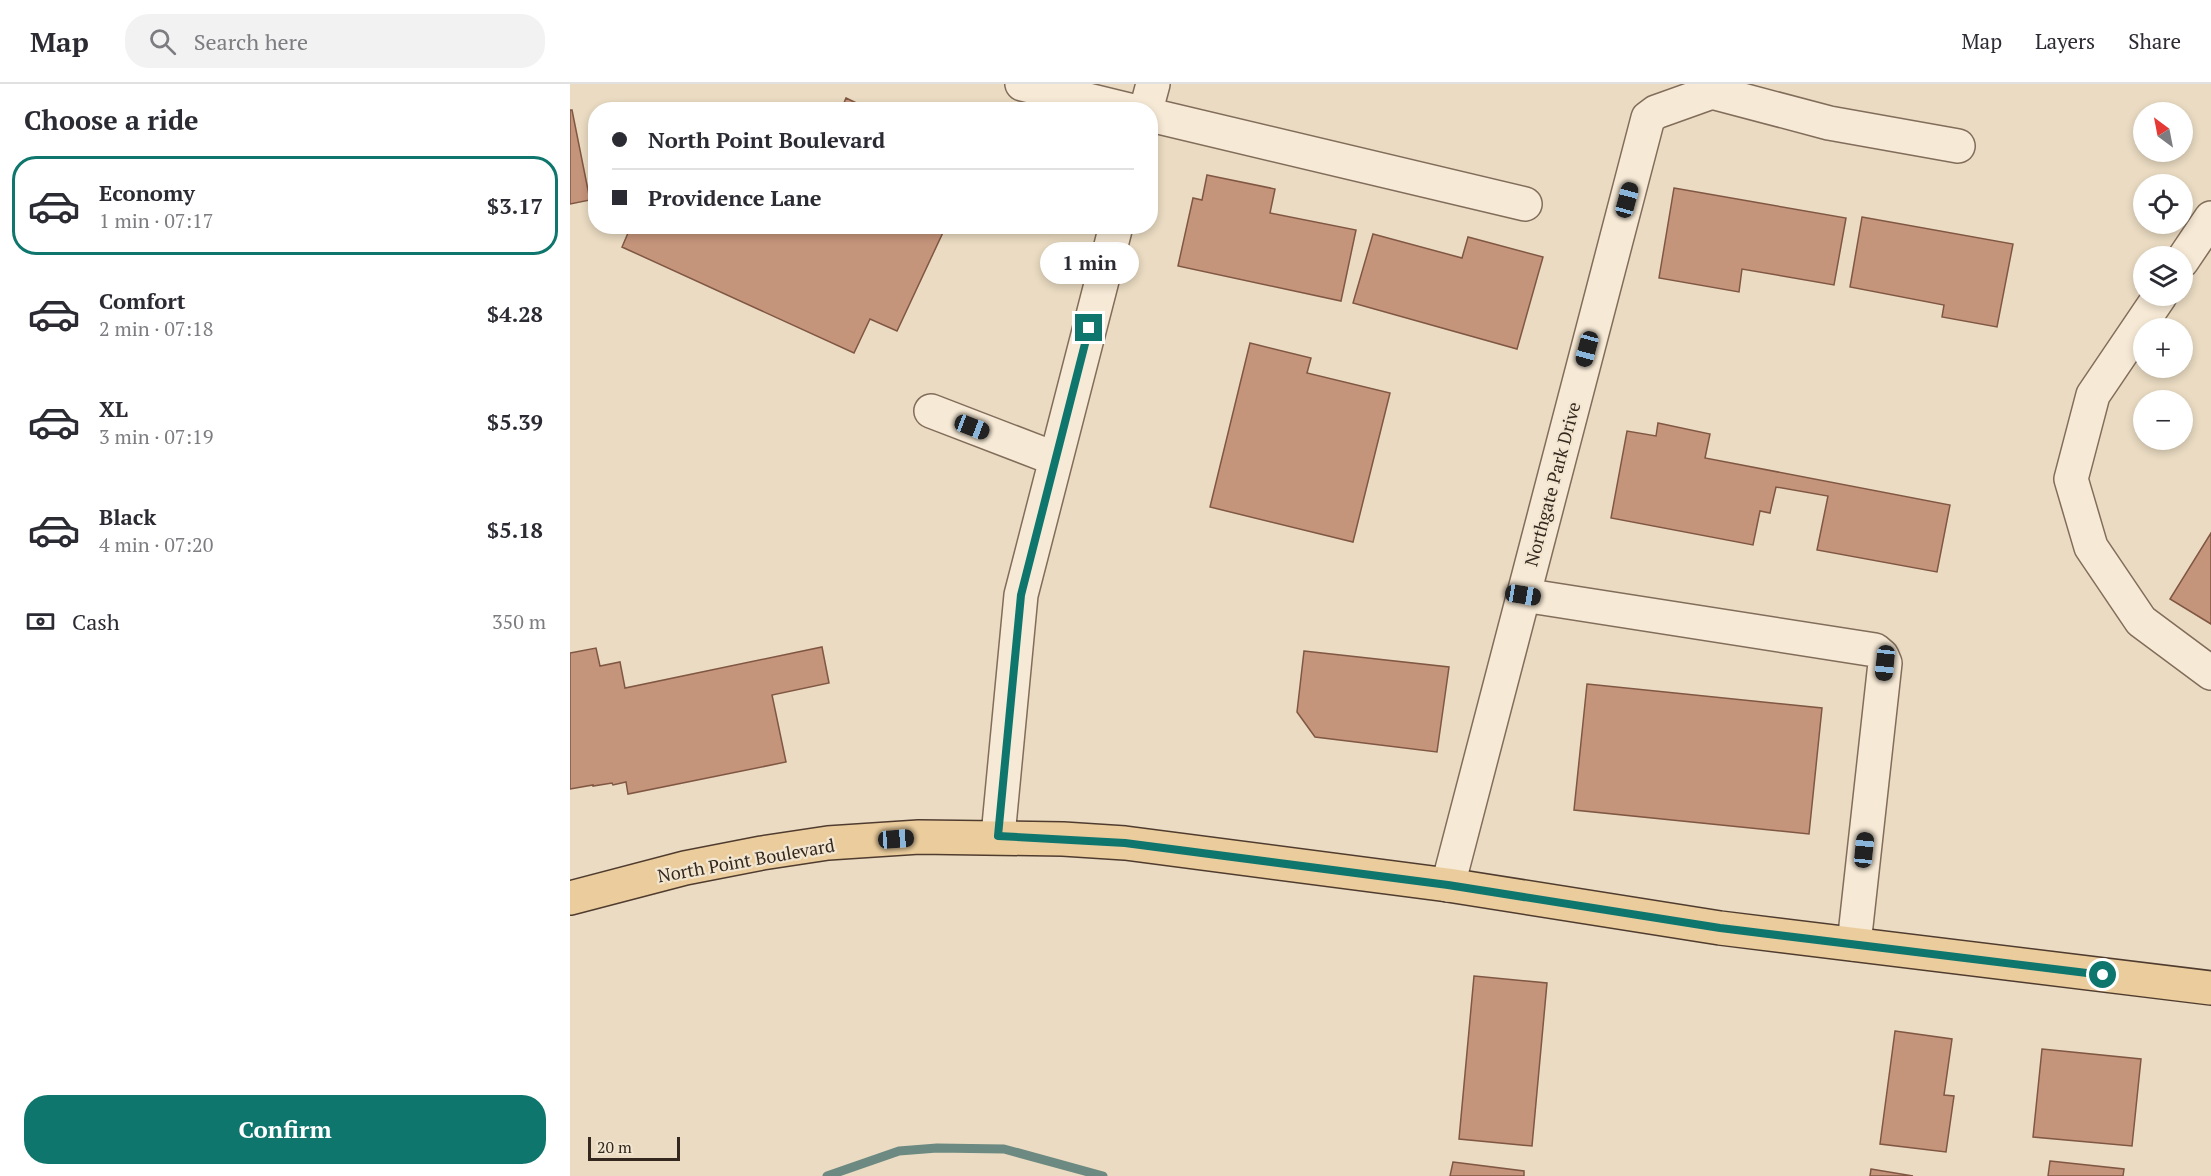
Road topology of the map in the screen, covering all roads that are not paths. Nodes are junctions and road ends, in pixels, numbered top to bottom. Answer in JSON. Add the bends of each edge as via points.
{"nodes":[{"id":1,"x":1022,"y":84,"type":"edge"},
{"id":2,"x":1154,"y":84,"type":"edge"},
{"id":3,"x":1096,"y":102,"type":"edge"},
{"id":4,"x":1148,"y":102,"type":"edge"},
{"id":5,"x":1158,"y":117,"type":"edge"},
{"id":6,"x":1958,"y":146,"type":"dead end"},
{"id":7,"x":1525,"y":204,"type":"dead end"},
{"id":8,"x":2211,"y":218,"type":"edge"},
{"id":9,"x":1114,"y":234,"type":"edge"},
{"id":10,"x":2192,"y":246,"type":"edge"},
{"id":11,"x":2153,"y":306,"type":"edge"},
{"id":12,"x":931,"y":411,"type":"dead end"},
{"id":13,"x":1056,"y":459,"type":"junction"},
{"id":14,"x":1523,"y":595,"type":"junction"},
{"id":15,"x":2211,"y":673,"type":"edge"},
{"id":16,"x":998,"y":836,"type":"junction"},
{"id":17,"x":1448,"y":885,"type":"junction"},
{"id":18,"x":570,"y":897,"type":"edge"},
{"id":19,"x":1854,"y":944,"type":"junction"},
{"id":20,"x":2211,"y":988,"type":"edge"}],
"edges":[{"from":1,"to":3,"type":"street"},
{"from":2,"to":4,"type":"street"},
{"from":5,"to":7,"type":"street"},
{"from":6,"to":14,"type":"street","name":"Northgate Park Drive","via":[[1829,123],[1712,92],[1648,118]]},
{"from":8,"to":10,"type":"street"},
{"from":9,"to":13,"type":"street"},
{"from":11,"to":15,"type":"street","via":[[2093,395],[2071,478],[2091,547],[2141,621]]},
{"from":12,"to":13,"type":"street"},
{"from":13,"to":16,"type":"street","via":[[1021,595]]},
{"from":14,"to":17,"type":"street","name":"Northgate Park Drive"},
{"from":14,"to":19,"type":"street","via":[[1875,650],[1882,656],[1885,663]]},
{"from":16,"to":17,"type":"main road","name":"North Point Boulevard","via":[[1125,843]]},
{"from":16,"to":18,"type":"main road","name":"North Point Boulevard","via":[[828,843],[686,868]]},
{"from":17,"to":19,"type":"main road","name":"North Point Boulevard","via":[[1720,928]]},
{"from":19,"to":20,"type":"main road","name":"North Point Boulevard"}]}
